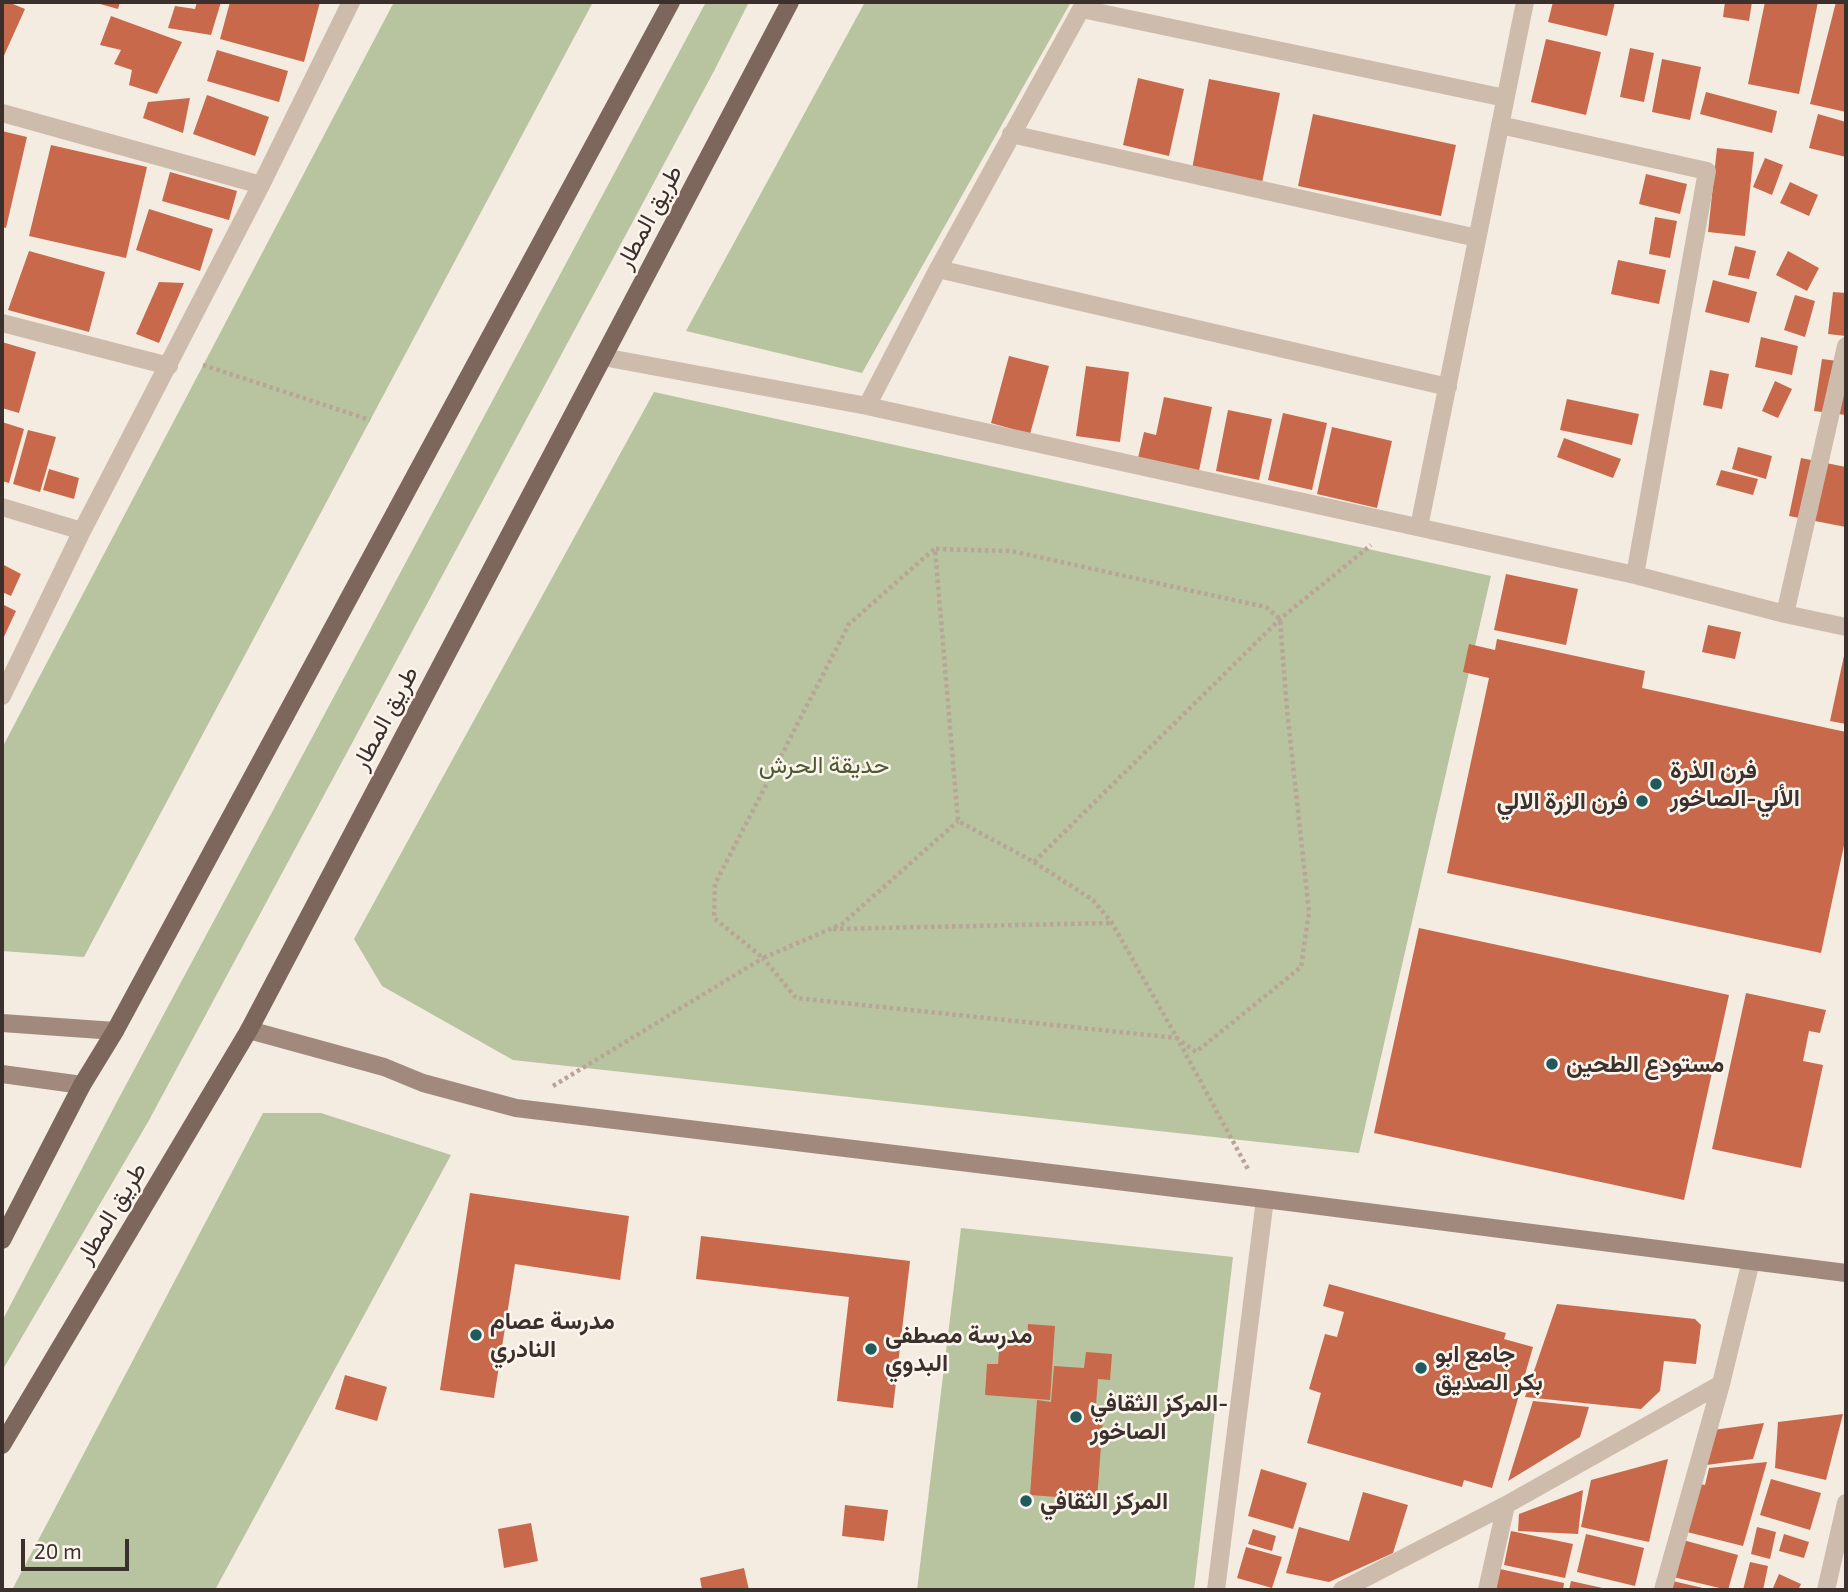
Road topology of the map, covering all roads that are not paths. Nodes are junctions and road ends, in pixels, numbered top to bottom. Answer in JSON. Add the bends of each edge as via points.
{"nodes":[{"id":1,"x":351,"y":2,"type":"edge"},
{"id":2,"x":671,"y":2,"type":"edge"},
{"id":3,"x":790,"y":2,"type":"edge"},
{"id":4,"x":1525,"y":2,"type":"edge"},
{"id":5,"x":1084,"y":5,"type":"edge"},
{"id":6,"x":1506,"y":98,"type":"junction"},
{"id":7,"x":2,"y":113,"type":"edge"},
{"id":8,"x":1500,"y":125,"type":"junction"},
{"id":9,"x":1011,"y":134,"type":"junction"},
{"id":10,"x":261,"y":185,"type":"junction"},
{"id":11,"x":1478,"y":238,"type":"junction"},
{"id":12,"x":938,"y":269,"type":"junction"},
{"id":13,"x":2,"y":323,"type":"edge"},
{"id":14,"x":1846,"y":346,"type":"edge"},
{"id":15,"x":603,"y":357,"type":"junction"},
{"id":16,"x":169,"y":366,"type":"junction"},
{"id":17,"x":1448,"y":387,"type":"junction"},
{"id":18,"x":867,"y":406,"type":"junction"},
{"id":19,"x":2,"y":507,"type":"edge"},
{"id":20,"x":1419,"y":527,"type":"junction"},
{"id":21,"x":82,"y":531,"type":"junction"},
{"id":22,"x":1634,"y":575,"type":"junction"},
{"id":23,"x":1785,"y":614,"type":"junction"},
{"id":24,"x":1846,"y":627,"type":"edge"},
{"id":25,"x":2,"y":696,"type":"edge"},
{"id":26,"x":2,"y":1023,"type":"edge"},
{"id":27,"x":249,"y":1030,"type":"junction"},
{"id":28,"x":115,"y":1031,"type":"junction"},
{"id":29,"x":2,"y":1074,"type":"edge"},
{"id":30,"x":82,"y":1085,"type":"junction"},
{"id":31,"x":1265,"y":1199,"type":"junction"},
{"id":32,"x":2,"y":1240,"type":"edge"},
{"id":33,"x":1751,"y":1261,"type":"junction"},
{"id":34,"x":1846,"y":1273,"type":"edge"},
{"id":35,"x":1721,"y":1384,"type":"junction"},
{"id":36,"x":2,"y":1445,"type":"edge"},
{"id":37,"x":1846,"y":1503,"type":"edge"},
{"id":38,"x":1506,"y":1505,"type":"junction"},
{"id":39,"x":1216,"y":1590,"type":"edge"},
{"id":40,"x":1342,"y":1590,"type":"edge"},
{"id":41,"x":1487,"y":1590,"type":"edge"},
{"id":42,"x":1663,"y":1590,"type":"edge"},
{"id":43,"x":1826,"y":1590,"type":"edge"}],
"edges":[{"from":1,"to":10,"type":"street"},
{"from":2,"to":28,"type":"main road"},
{"from":3,"to":15,"type":"main road","name":"طريق المطار"},
{"from":4,"to":6,"type":"street"},
{"from":5,"to":6,"type":"street"},
{"from":5,"to":9,"type":"street"},
{"from":6,"to":8,"type":"street"},
{"from":7,"to":10,"type":"street"},
{"from":8,"to":11,"type":"street"},
{"from":8,"to":22,"type":"street","via":[[1707,171]]},
{"from":9,"to":11,"type":"street"},
{"from":9,"to":12,"type":"street"},
{"from":10,"to":16,"type":"street"},
{"from":11,"to":17,"type":"street"},
{"from":12,"to":17,"type":"street"},
{"from":12,"to":18,"type":"street"},
{"from":13,"to":16,"type":"street"},
{"from":14,"to":23,"type":"street"},
{"from":15,"to":18,"type":"street"},
{"from":15,"to":27,"type":"main road","name":"طريق المطار"},
{"from":16,"to":21,"type":"street"},
{"from":17,"to":20,"type":"street"},
{"from":18,"to":20,"type":"street"},
{"from":19,"to":21,"type":"street"},
{"from":20,"to":22,"type":"street"},
{"from":21,"to":25,"type":"street"},
{"from":22,"to":23,"type":"street"},
{"from":23,"to":24,"type":"street"},
{"from":26,"to":28,"type":"main road"},
{"from":27,"to":31,"type":"main road","via":[[516,1108]]},
{"from":27,"to":36,"type":"main road","name":"طريق المطار"},
{"from":28,"to":30,"type":"main road"},
{"from":29,"to":30,"type":"main road"},
{"from":30,"to":32,"type":"main road"},
{"from":31,"to":33,"type":"main road"},
{"from":31,"to":39,"type":"street"},
{"from":33,"to":34,"type":"main road"},
{"from":33,"to":35,"type":"street"},
{"from":35,"to":38,"type":"street"},
{"from":35,"to":42,"type":"street"},
{"from":37,"to":43,"type":"street"},
{"from":38,"to":40,"type":"street"},
{"from":38,"to":41,"type":"street"}]}
